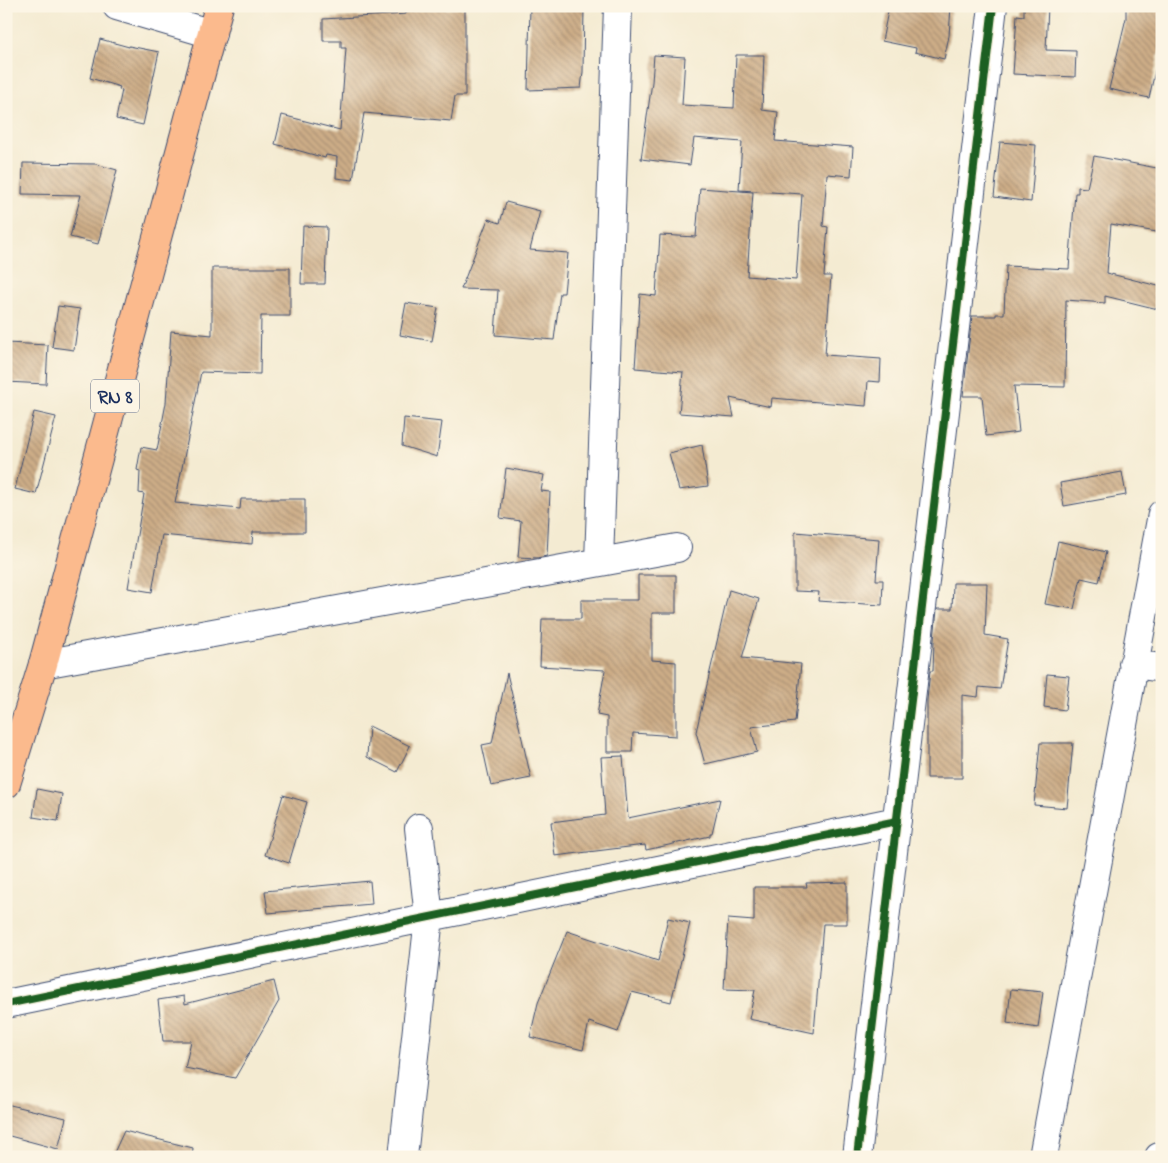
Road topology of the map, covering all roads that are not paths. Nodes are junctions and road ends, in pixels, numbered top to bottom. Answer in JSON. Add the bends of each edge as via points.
{"nodes":[{"id":1,"x":117,"y":6,"type":"edge"},
{"id":2,"x":219,"y":6,"type":"edge"},
{"id":3,"x":618,"y":6,"type":"edge"},
{"id":4,"x":994,"y":6,"type":"edge"},
{"id":5,"x":212,"y":34,"type":"junction"},
{"id":6,"x":1162,"y":514,"type":"edge"},
{"id":7,"x":678,"y":548,"type":"dead end"},
{"id":8,"x":599,"y":562,"type":"junction"},
{"id":9,"x":43,"y":664,"type":"junction"},
{"id":10,"x":1133,"y":664,"type":"junction"},
{"id":11,"x":1162,"y":668,"type":"edge"},
{"id":12,"x":6,"y":784,"type":"edge"},
{"id":13,"x":897,"y":821,"type":"junction"},
{"id":14,"x":419,"y":828,"type":"dead end"},
{"id":15,"x":428,"y":917,"type":"junction"},
{"id":16,"x":6,"y":1004,"type":"edge"},
{"id":17,"x":403,"y":1157,"type":"edge"},
{"id":18,"x":857,"y":1157,"type":"edge"},
{"id":19,"x":1043,"y":1157,"type":"edge"}],
"edges":[{"from":1,"to":5,"type":"street"},
{"from":2,"to":5,"type":"main road","number":"RN 8"},
{"from":3,"to":8,"type":"street"},
{"from":4,"to":13,"type":"street"},
{"from":5,"to":9,"type":"main road","number":"RN 8"},
{"from":6,"to":10,"type":"street"},
{"from":7,"to":8,"type":"street"},
{"from":8,"to":9,"type":"street"},
{"from":9,"to":12,"type":"main road","number":"RN 8"},
{"from":10,"to":11,"type":"street"},
{"from":10,"to":19,"type":"street"},
{"from":13,"to":15,"type":"street"},
{"from":13,"to":18,"type":"street"},
{"from":14,"to":15,"type":"street"},
{"from":15,"to":16,"type":"street"},
{"from":15,"to":17,"type":"street"}]}
